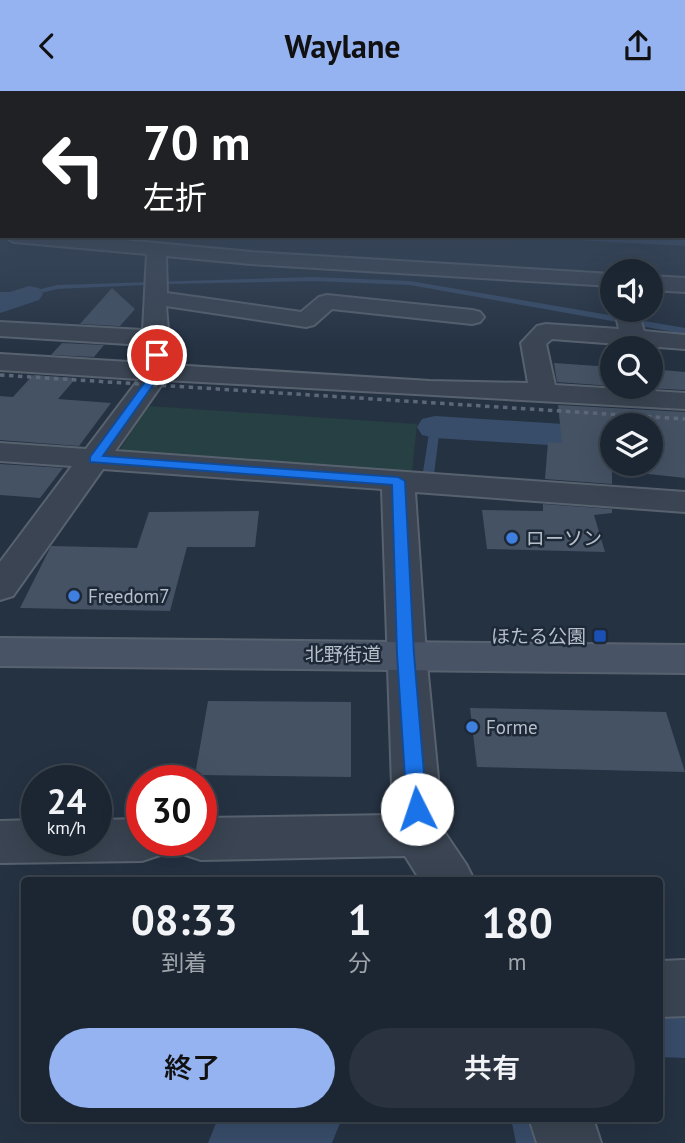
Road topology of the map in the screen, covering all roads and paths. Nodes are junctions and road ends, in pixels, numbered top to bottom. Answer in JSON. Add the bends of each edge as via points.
{"nodes":[{"id":1,"x":157,"y":253,"type":"edge"},
{"id":2,"x":191,"y":253,"type":"edge"},
{"id":3,"x":600,"y":279,"type":"edge"},
{"id":4,"x":663,"y":284,"type":"edge"},
{"id":5,"x":685,"y":285,"type":"edge"},
{"id":6,"x":157,"y":298,"type":"junction"},
{"id":7,"x":472,"y":317,"type":"dead end"},
{"id":8,"x":0,"y":329,"type":"edge"},
{"id":9,"x":619,"y":336,"type":"edge"},
{"id":10,"x":156,"y":338,"type":"junction"},
{"id":11,"x":663,"y":340,"type":"edge"},
{"id":12,"x":685,"y":342,"type":"edge"},
{"id":13,"x":0,"y":362,"type":"edge"},
{"id":14,"x":158,"y":371,"type":"junction"},
{"id":15,"x":543,"y":392,"type":"junction"},
{"id":16,"x":685,"y":401,"type":"edge"},
{"id":17,"x":0,"y":452,"type":"edge"},
{"id":18,"x":94,"y":459,"type":"junction"},
{"id":19,"x":398,"y":481,"type":"junction"},
{"id":20,"x":685,"y":502,"type":"edge"},
{"id":21,"x":0,"y":588,"type":"edge"},
{"id":22,"x":0,"y":652,"type":"edge"},
{"id":23,"x":406,"y":654,"type":"junction"},
{"id":24,"x":685,"y":659,"type":"edge"},
{"id":25,"x":419,"y":835,"type":"junction"},
{"id":26,"x":217,"y":839,"type":"edge"},
{"id":27,"x":126,"y":840,"type":"edge"},
{"id":28,"x":1,"y":844,"type":"edge"},
{"id":29,"x":446,"y":877,"type":"edge"},
{"id":30,"x":685,"y":988,"type":"edge"},
{"id":31,"x":663,"y":989,"type":"edge"},
{"id":32,"x":562,"y":1122,"type":"edge"},
{"id":33,"x":569,"y":1143,"type":"edge"}],
"edges":[{"from":1,"to":6,"type":"street"},
{"from":2,"to":3,"type":"street"},
{"from":4,"to":5,"type":"street"},
{"from":6,"to":7,"type":"street","via":[[306,320],[327,302]]},
{"from":6,"to":10,"type":"street"},
{"from":8,"to":10,"type":"street"},
{"from":9,"to":15,"type":"street","via":[[546,331],[533,343]]},
{"from":10,"to":14,"type":"street"},
{"from":11,"to":12,"type":"street"},
{"from":13,"to":14,"type":"street"},
{"from":14,"to":15,"type":"street"},
{"from":14,"to":18,"type":"street"},
{"from":15,"to":16,"type":"street"},
{"from":17,"to":18,"type":"street"},
{"from":18,"to":19,"type":"street"},
{"from":18,"to":21,"type":"street"},
{"from":19,"to":20,"type":"street"},
{"from":19,"to":23,"type":"street"},
{"from":22,"to":23,"type":"main road","name":"北野街道"},
{"from":23,"to":24,"type":"main road","name":"北野街道"},
{"from":23,"to":25,"type":"street"},
{"from":25,"to":26,"type":"street"},
{"from":25,"to":29,"type":"street"},
{"from":27,"to":28,"type":"street"},
{"from":30,"to":31,"type":"street"},
{"from":32,"to":33,"type":"street"}]}
